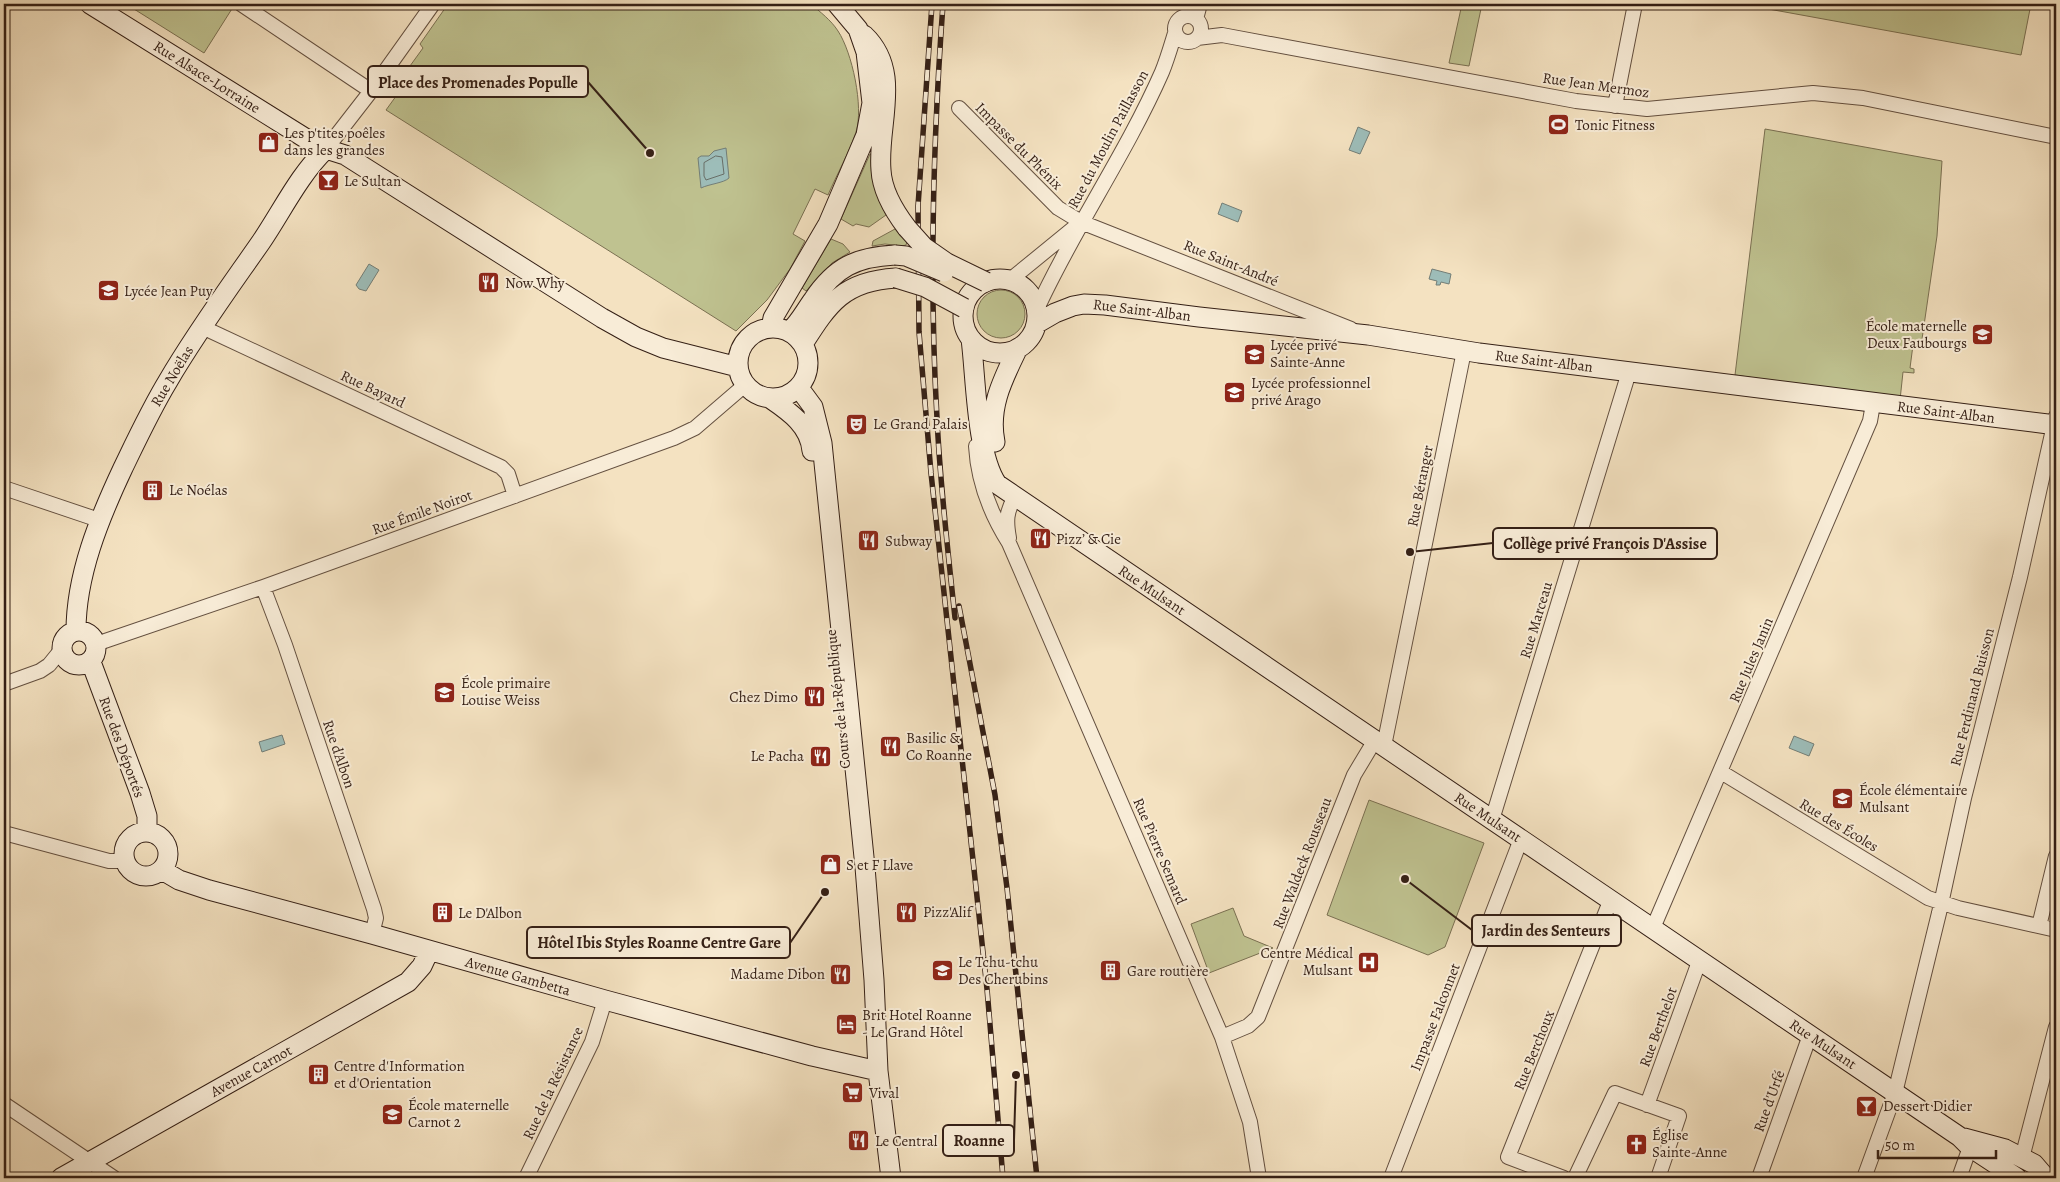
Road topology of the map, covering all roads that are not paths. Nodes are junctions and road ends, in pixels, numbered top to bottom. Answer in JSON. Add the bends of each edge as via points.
{"nodes":[{"id":1,"x":90,"y":4,"type":"edge"},
{"id":2,"x":241,"y":4,"type":"edge"},
{"id":3,"x":432,"y":4,"type":"edge"},
{"id":4,"x":837,"y":4,"type":"edge"},
{"id":5,"x":1188,"y":4,"type":"edge"},
{"id":6,"x":1200,"y":4,"type":"edge"},
{"id":7,"x":1635,"y":4,"type":"edge"},
{"id":8,"x":1181,"y":17,"type":"junction"},
{"id":9,"x":1197,"y":20,"type":"junction"},
{"id":10,"x":858,"y":29,"type":"junction"},
{"id":11,"x":1175,"y":33,"type":"junction"},
{"id":12,"x":1222,"y":35,"type":"junction"},
{"id":13,"x":1192,"y":40,"type":"junction"},
{"id":14,"x":1162,"y":71,"type":"junction"},
{"id":15,"x":371,"y":90,"type":"junction"},
{"id":16,"x":1615,"y":106,"type":"junction"},
{"id":17,"x":958,"y":108,"type":"dead end"},
{"id":18,"x":2056,"y":137,"type":"edge"},
{"id":19,"x":326,"y":149,"type":"junction"},
{"id":20,"x":1081,"y":222,"type":"junction"},
{"id":21,"x":1010,"y":280,"type":"junction"},
{"id":22,"x":981,"y":285,"type":"junction"},
{"id":23,"x":964,"y":308,"type":"junction"},
{"id":24,"x":1037,"y":316,"type":"junction"},
{"id":25,"x":202,"y":328,"type":"junction"},
{"id":26,"x":771,"y":328,"type":"junction"},
{"id":27,"x":1368,"y":336,"type":"junction"},
{"id":28,"x":796,"y":338,"type":"junction"},
{"id":29,"x":971,"y":339,"type":"junction"},
{"id":30,"x":1018,"y":348,"type":"junction"},
{"id":31,"x":1464,"y":351,"type":"junction"},
{"id":32,"x":738,"y":367,"type":"junction"},
{"id":33,"x":1629,"y":372,"type":"junction"},
{"id":34,"x":745,"y":385,"type":"junction"},
{"id":35,"x":799,"y":388,"type":"junction"},
{"id":36,"x":977,"y":398,"type":"junction"},
{"id":37,"x":771,"y":399,"type":"junction"},
{"id":38,"x":1872,"y":404,"type":"junction"},
{"id":39,"x":2055,"y":422,"type":"edge"},
{"id":40,"x":4,"y":488,"type":"edge"},
{"id":41,"x":515,"y":496,"type":"junction"},
{"id":42,"x":1015,"y":497,"type":"junction"},
{"id":43,"x":99,"y":520,"type":"junction"},
{"id":44,"x":1010,"y":544,"type":"junction"},
{"id":45,"x":263,"y":587,"type":"junction"},
{"id":46,"x":76,"y":631,"type":"junction"},
{"id":47,"x":62,"y":649,"type":"junction"},
{"id":48,"x":94,"y":653,"type":"junction"},
{"id":49,"x":4,"y":684,"type":"edge"},
{"id":50,"x":1379,"y":743,"type":"junction"},
{"id":51,"x":1721,"y":772,"type":"junction"},
{"id":52,"x":1492,"y":820,"type":"junction"},
{"id":53,"x":4,"y":832,"type":"edge"},
{"id":54,"x":147,"y":832,"type":"junction"},
{"id":55,"x":1520,"y":839,"type":"junction"},
{"id":56,"x":2056,"y":856,"type":"edge"},
{"id":57,"x":125,"y":861,"type":"junction"},
{"id":58,"x":162,"y":870,"type":"junction"},
{"id":59,"x":1611,"y":899,"type":"junction"},
{"id":60,"x":1941,"y":903,"type":"junction"},
{"id":61,"x":2039,"y":926,"type":"junction"},
{"id":62,"x":1654,"y":928,"type":"junction"},
{"id":63,"x":2056,"y":930,"type":"edge"},
{"id":64,"x":372,"y":934,"type":"junction"},
{"id":65,"x":429,"y":951,"type":"junction"},
{"id":66,"x":1700,"y":959,"type":"junction"},
{"id":67,"x":605,"y":1000,"type":"junction"},
{"id":68,"x":876,"y":1016,"type":"junction"},
{"id":69,"x":2056,"y":1027,"type":"edge"},
{"id":70,"x":1810,"y":1035,"type":"junction"},
{"id":71,"x":1222,"y":1037,"type":"junction"},
{"id":72,"x":878,"y":1071,"type":"junction"},
{"id":73,"x":1895,"y":1093,"type":"junction"},
{"id":74,"x":4,"y":1104,"type":"edge"},
{"id":75,"x":1647,"y":1105,"type":"junction"},
{"id":76,"x":1965,"y":1142,"type":"junction"},
{"id":77,"x":88,"y":1162,"type":"junction"},
{"id":78,"x":2018,"y":1167,"type":"edge"},
{"id":79,"x":62,"y":1178,"type":"edge"},
{"id":80,"x":114,"y":1178,"type":"edge"},
{"id":81,"x":526,"y":1178,"type":"edge"},
{"id":82,"x":891,"y":1178,"type":"edge"},
{"id":83,"x":1259,"y":1178,"type":"edge"},
{"id":84,"x":1391,"y":1178,"type":"edge"},
{"id":85,"x":1564,"y":1178,"type":"edge"},
{"id":86,"x":1576,"y":1178,"type":"edge"},
{"id":87,"x":1658,"y":1178,"type":"edge"},
{"id":88,"x":1759,"y":1178,"type":"edge"},
{"id":89,"x":1864,"y":1178,"type":"edge"},
{"id":90,"x":1959,"y":1178,"type":"edge"},
{"id":91,"x":2046,"y":1178,"type":"edge"}],
"edges":[{"from":1,"to":19,"type":"main road","name":"Rue Alsace-Lorraine"},
{"from":2,"to":15,"type":"street"},
{"from":3,"to":15,"type":"street"},
{"from":4,"to":10,"type":"main road"},
{"from":5,"to":8,"type":"street"},
{"from":6,"to":9,"type":"street"},
{"from":7,"to":16,"type":"street"},
{"from":8,"to":9,"type":"street","via":[[1189,15]]},
{"from":8,"to":11,"type":"street"},
{"from":9,"to":12,"type":"street","name":"Rue Jean Mermoz"},
{"from":9,"to":13,"type":"street","via":[[1201,30]]},
{"from":10,"to":22,"type":"main road","bridge":true,"via":[[873,44],[886,74],[880,170],[894,210],[924,247]]},
{"from":10,"to":26,"type":"main road","via":[[871,83],[872,102],[866,135],[828,224],[773,318]]},
{"from":11,"to":13,"type":"street","via":[[1180,39]]},
{"from":11,"to":14,"type":"street","name":"Rue du Moulin Paillasson"},
{"from":12,"to":13,"type":"street","name":"Rue Jean Mermoz"},
{"from":12,"to":16,"type":"street","name":"Rue Jean Mermoz"},
{"from":13,"to":14,"type":"street","name":"Rue du Moulin Paillasson"},
{"from":14,"to":20,"type":"street","name":"Rue du Moulin Paillasson","via":[[1123,149]]},
{"from":15,"to":19,"type":"street"},
{"from":16,"to":18,"type":"street","name":"Rue Jean Mermoz","via":[[1647,109],[1813,92],[1863,98]]},
{"from":17,"to":20,"type":"street","name":"Impasse du Phénix","via":[[1058,208]]},
{"from":19,"to":25,"type":"main road","name":"Rue Noëlas","via":[[312,163]]},
{"from":19,"to":32,"type":"main road","name":"Rue Alsace-Lorraine","via":[[345,155],[636,337],[663,348]]},
{"from":20,"to":21,"type":"street"},
{"from":20,"to":24,"type":"street","name":"Rue du Moulin Paillasson"},
{"from":20,"to":27,"type":"street","name":"Rue Saint-André"},
{"from":21,"to":22,"type":"main road"},
{"from":21,"to":24,"type":"main road","via":[[1028,291]]},
{"from":22,"to":23,"type":"main road","via":[[966,300]]},
{"from":22,"to":28,"type":"main road","bridge":true,"via":[[906,256],[864,258],[832,277],[814,298],[796,326]]},
{"from":23,"to":28,"type":"main road","bridge":true,"via":[[925,287],[896,278],[868,282],[844,292]]},
{"from":23,"to":29,"type":"main road","via":[[963,319]]},
{"from":24,"to":27,"type":"main road","name":"Rue Saint-Alban","via":[[1084,304]]},
{"from":24,"to":30,"type":"main road","via":[[1033,334]]},
{"from":25,"to":41,"type":"street","name":"Rue Bayard","via":[[501,467],[508,474]]},
{"from":25,"to":43,"type":"main road","name":"Rue Noëlas","via":[[143,425]]},
{"from":26,"to":28,"type":"main road"},
{"from":26,"to":32,"type":"main road","via":[[750,336],[738,356]]},
{"from":27,"to":31,"type":"main road","name":"Rue Saint-Alban"},
{"from":28,"to":35,"type":"main road","via":[[808,355],[809,367]]},
{"from":29,"to":30,"type":"main road","via":[[978,346],[998,353]]},
{"from":29,"to":36,"type":"main road","name":"Rue Mulsant"},
{"from":30,"to":42,"type":"main road","name":"Rue Mulsant","via":[[998,392],[992,417],[997,456],[1003,476]]},
{"from":31,"to":33,"type":"main road","name":"Rue Saint-Alban"},
{"from":31,"to":50,"type":"street","name":"Rue Béranger"},
{"from":32,"to":34,"type":"main road"},
{"from":33,"to":38,"type":"main road","name":"Rue Saint-Alban"},
{"from":33,"to":52,"type":"street","name":"Rue Marceau"},
{"from":34,"to":37,"type":"main road","via":[[752,392]]},
{"from":34,"to":41,"type":"street","name":"Rue Émile Noirot","via":[[692,429],[674,438]]},
{"from":35,"to":37,"type":"main road","via":[[782,398]]},
{"from":35,"to":68,"type":"main road","name":"Cours de la République","via":[[813,408],[822,443],[864,858]]},
{"from":36,"to":42,"type":"main road","name":"Rue Mulsant","via":[[988,467],[998,484]]},
{"from":36,"to":44,"type":"street","name":"Rue Pierre Semard","via":[[976,448],[982,485],[997,523]]},
{"from":37,"to":68,"type":"main road","name":"Cours de la République","via":[[791,412],[805,428],[812,445],[868,980]]},
{"from":38,"to":39,"type":"main road","name":"Rue Saint-Alban"},
{"from":38,"to":51,"type":"street","name":"Rue Jules Janin","via":[[1870,421]]},
{"from":39,"to":60,"type":"street","name":"Rue Ferdinand Buisson"},
{"from":40,"to":43,"type":"street"},
{"from":41,"to":45,"type":"street","name":"Rue Émile Noirot"},
{"from":42,"to":44,"type":"street","name":"Rue Pierre Semard","via":[[1007,509]]},
{"from":42,"to":50,"type":"main road","name":"Rue Mulsant"},
{"from":43,"to":46,"type":"main road","name":"Rue Noëlas","via":[[80,585]]},
{"from":44,"to":71,"type":"street","name":"Rue Pierre Semard"},
{"from":45,"to":48,"type":"street","name":"Rue Émile Noirot"},
{"from":45,"to":64,"type":"street","name":"Rue d'Albon","via":[[286,645],[374,909],[376,918]]},
{"from":46,"to":47,"type":"main road","via":[[64,639]]},
{"from":46,"to":48,"type":"main road","via":[[91,635]]},
{"from":47,"to":48,"type":"main road","via":[[70,663],[80,666]]},
{"from":47,"to":49,"type":"street","via":[[49,665]]},
{"from":48,"to":54,"type":"main road","name":"Rue des Déportés","via":[[147,816]]},
{"from":50,"to":52,"type":"main road","name":"Rue Mulsant"},
{"from":50,"to":71,"type":"street","name":"Rue Waldeck Rousseau","via":[[1354,775],[1258,1017],[1248,1026]]},
{"from":51,"to":60,"type":"street","name":"Rue des Écoles","via":[[1920,894]]},
{"from":51,"to":62,"type":"street","name":"Rue Jules Janin"},
{"from":52,"to":55,"type":"main road","name":"Rue Mulsant"},
{"from":53,"to":57,"type":"street","via":[[109,861]]},
{"from":54,"to":57,"type":"main road","via":[[129,841]]},
{"from":54,"to":58,"type":"main road","via":[[154,833],[165,843],[168,857]]},
{"from":55,"to":59,"type":"main road","name":"Rue Mulsant"},
{"from":55,"to":84,"type":"street","name":"Impasse Falconnet"},
{"from":56,"to":61,"type":"street"},
{"from":57,"to":58,"type":"main road","via":[[133,871],[144,876]]},
{"from":58,"to":64,"type":"main road","name":"Avenue Gambetta","via":[[179,880],[209,890]]},
{"from":59,"to":62,"type":"main road","name":"Rue Mulsant"},
{"from":59,"to":85,"type":"street","name":"Rue Berchoux","via":[[1508,1157]]},
{"from":60,"to":61,"type":"street","name":"Rue des Écoles"},
{"from":60,"to":73,"type":"street","name":"Rue Ferdinand Buisson"},
{"from":61,"to":63,"type":"street","name":"Rue des Écoles"},
{"from":62,"to":66,"type":"main road","name":"Rue Mulsant"},
{"from":64,"to":65,"type":"main road","name":"Avenue Gambetta"},
{"from":65,"to":67,"type":"main road","name":"Avenue Gambetta"},
{"from":65,"to":77,"type":"main road","name":"Avenue Carnot","via":[[422,966],[408,982]]},
{"from":66,"to":70,"type":"main road","name":"Rue Mulsant"},
{"from":66,"to":75,"type":"street","name":"Rue Berthelot"},
{"from":67,"to":72,"type":"main road","name":"Avenue Gambetta"},
{"from":67,"to":81,"type":"street","name":"Rue de la Résistance","via":[[592,1042]]},
{"from":68,"to":72,"type":"main road","name":"Cours de la République"},
{"from":69,"to":78,"type":"street"},
{"from":70,"to":73,"type":"main road","name":"Rue Mulsant"},
{"from":70,"to":88,"type":"street","name":"Rue d'Urfé"},
{"from":71,"to":83,"type":"street","name":"Rue Pierre Semard","via":[[1250,1122]]},
{"from":72,"to":82,"type":"main road","name":"Cours de la République"},
{"from":73,"to":76,"type":"main road","name":"Rue Mulsant"},
{"from":73,"to":89,"type":"street","name":"Rue Ferdinand Buisson"},
{"from":74,"to":77,"type":"street"},
{"from":75,"to":86,"type":"street","via":[[1615,1093]]},
{"from":75,"to":87,"type":"street","via":[[1679,1116]]},
{"from":76,"to":78,"type":"main road","name":"Rue Mulsant","via":[[1994,1145]]},
{"from":76,"to":90,"type":"street"},
{"from":77,"to":79,"type":"main road","name":"Avenue Carnot"},
{"from":77,"to":80,"type":"street"},
{"from":78,"to":91,"type":"main road","name":"Rue Mulsant"}]}
